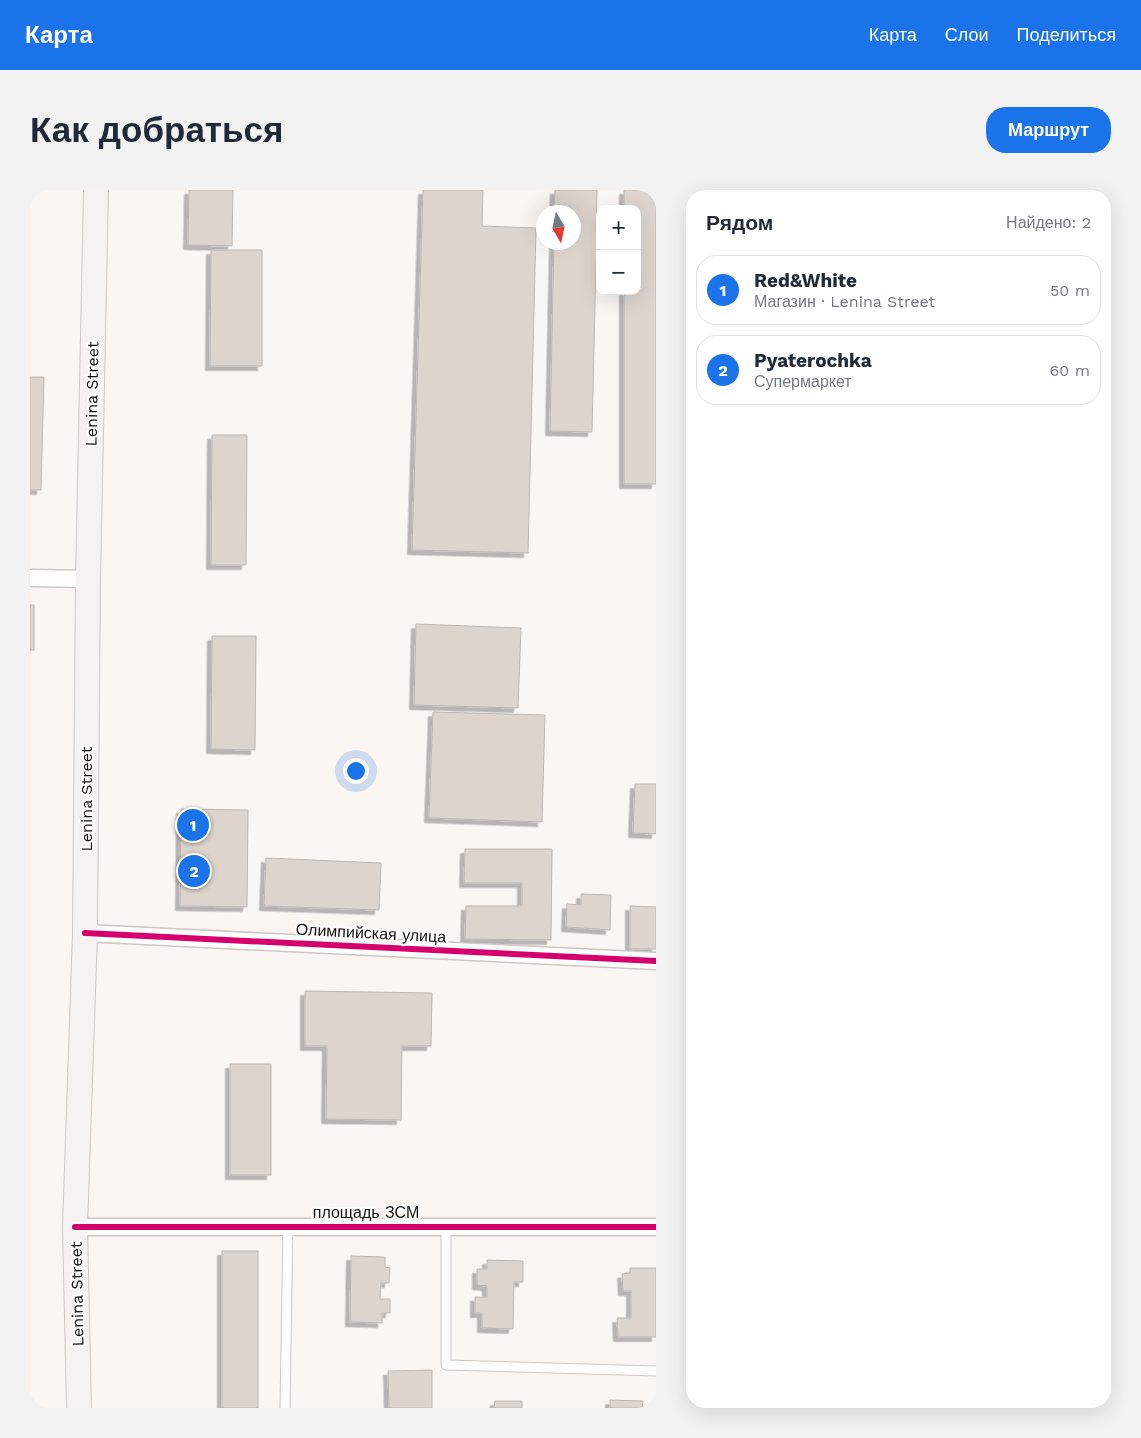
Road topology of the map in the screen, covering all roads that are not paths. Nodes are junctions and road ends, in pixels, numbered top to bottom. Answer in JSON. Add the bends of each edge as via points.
{"nodes":[{"id":1,"x":96,"y":190,"type":"edge"},
{"id":2,"x":30,"y":578,"type":"edge"},
{"id":3,"x":88,"y":579,"type":"junction"},
{"id":4,"x":85,"y":933,"type":"junction"},
{"id":5,"x":656,"y":961,"type":"edge"},
{"id":6,"x":288,"y":1225,"type":"junction"},
{"id":7,"x":446,"y":1226,"type":"junction"},
{"id":8,"x":75,"y":1227,"type":"junction"},
{"id":9,"x":656,"y":1227,"type":"edge"},
{"id":10,"x":656,"y":1371,"type":"edge"},
{"id":11,"x":78,"y":1408,"type":"edge"},
{"id":12,"x":285,"y":1408,"type":"edge"}],
"edges":[{"from":1,"to":3,"type":"main road","name":"Lenina Street"},
{"from":2,"to":3,"type":"street"},
{"from":3,"to":4,"type":"main road","name":"Lenina Street"},
{"from":4,"to":5,"type":"street","name":"Олимпийская улица"},
{"from":4,"to":8,"type":"main road","name":"Lenina Street"},
{"from":6,"to":7,"type":"street","name":"площадь ЗСМ"},
{"from":6,"to":8,"type":"street","name":"площадь ЗСМ"},
{"from":6,"to":12,"type":"lane"},
{"from":7,"to":9,"type":"street","name":"площадь ЗСМ"},
{"from":7,"to":10,"type":"lane","via":[[446,1365]]},
{"from":8,"to":11,"type":"main road","name":"Lenina Street"}]}
